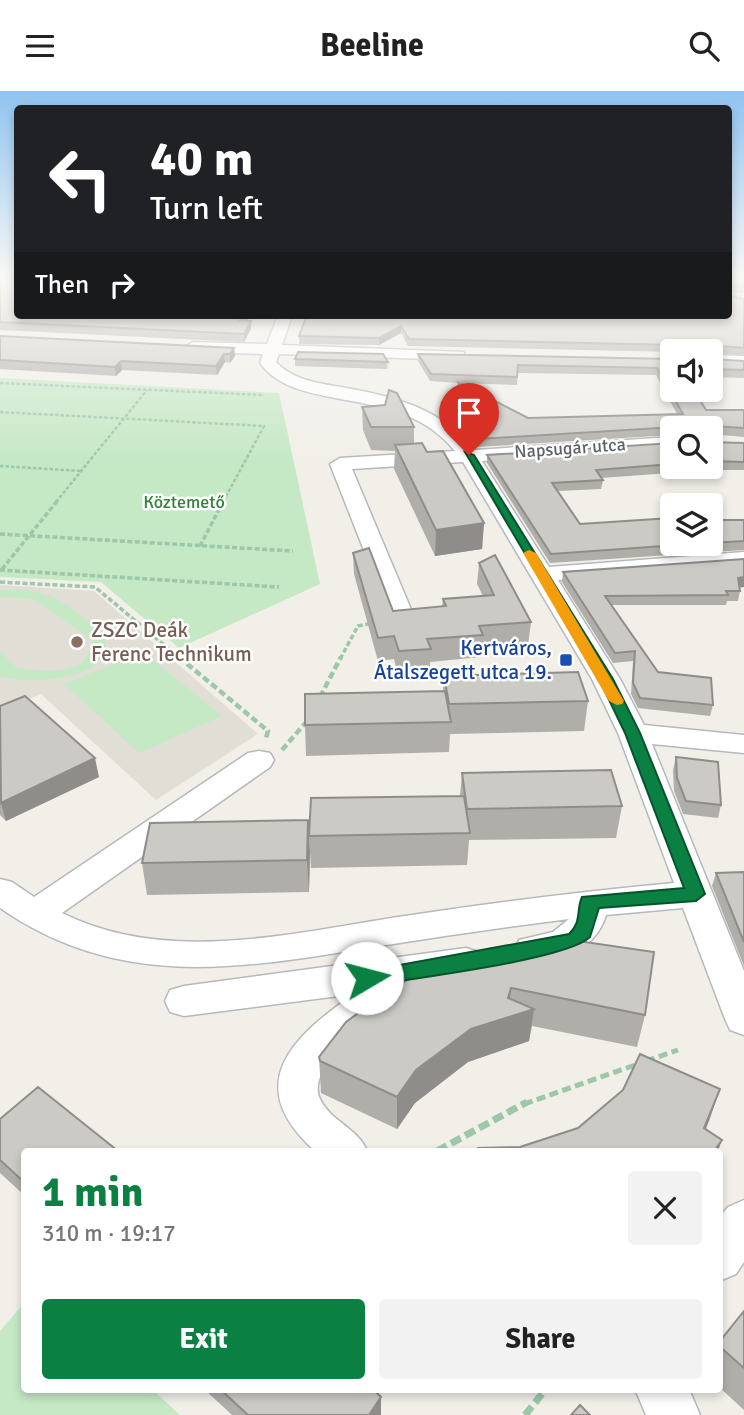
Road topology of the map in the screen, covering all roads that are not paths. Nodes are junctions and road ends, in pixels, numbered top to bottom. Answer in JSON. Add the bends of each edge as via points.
{"nodes":[{"id":1,"x":275,"y":340,"type":"edge"},
{"id":2,"x":175,"y":346,"type":"edge"},
{"id":3,"x":270,"y":351,"type":"junction"},
{"id":4,"x":478,"y":355,"type":"edge"},
{"id":5,"x":723,"y":360,"type":"edge"},
{"id":6,"x":744,"y":361,"type":"edge"},
{"id":7,"x":660,"y":444,"type":"edge"},
{"id":8,"x":469,"y":455,"type":"junction"},
{"id":9,"x":744,"y":559,"type":"edge"},
{"id":10,"x":542,"y":574,"type":"junction"},
{"id":11,"x":401,"y":614,"type":"edge"},
{"id":12,"x":632,"y":733,"type":"junction"},
{"id":13,"x":744,"y":744,"type":"edge"},
{"id":14,"x":258,"y":760,"type":"road end"},
{"id":15,"x":0,"y":891,"type":"edge"},
{"id":16,"x":696,"y":894,"type":"junction"},
{"id":17,"x":589,"y":902,"type":"junction"},
{"id":18,"x":35,"y":914,"type":"junction"},
{"id":19,"x":420,"y":971,"type":"junction"},
{"id":20,"x":184,"y":1001,"type":"dead end"},
{"id":21,"x":744,"y":1019,"type":"edge"},
{"id":22,"x":342,"y":1148,"type":"edge"},
{"id":23,"x":744,"y":1222,"type":"edge"},
{"id":24,"x":723,"y":1252,"type":"edge"},
{"id":25,"x":663,"y":1393,"type":"edge"},
{"id":26,"x":674,"y":1415,"type":"edge"}],
"edges":[{"from":1,"to":3,"type":"street"},
{"from":2,"to":3,"type":"street"},
{"from":3,"to":4,"type":"street"},
{"from":3,"to":8,"type":"street","via":[[268,363],[286,380],[417,411],[456,434]]},
{"from":5,"to":6,"type":"street"},
{"from":7,"to":8,"type":"street","name":"Napsugár utca"},
{"from":8,"to":10,"type":"street"},
{"from":8,"to":11,"type":"street","name":"Napsugár utca","via":[[340,464]]},
{"from":9,"to":10,"type":"street"},
{"from":10,"to":12,"type":"street","via":[[606,679]]},
{"from":12,"to":13,"type":"street"},
{"from":12,"to":16,"type":"street"},
{"from":14,"to":18,"type":"street"},
{"from":15,"to":18,"type":"street"},
{"from":16,"to":17,"type":"street"},
{"from":16,"to":21,"type":"street"},
{"from":17,"to":18,"type":"street","via":[[290,947],[188,954],[106,944]]},
{"from":17,"to":19,"type":"street","via":[[590,915],[575,940]]},
{"from":19,"to":20,"type":"street"},
{"from":19,"to":22,"type":"street","via":[[338,1026],[307,1059],[299,1076],[295,1091],[301,1107]]},
{"from":23,"to":24,"type":"street"},
{"from":25,"to":26,"type":"street"}]}
